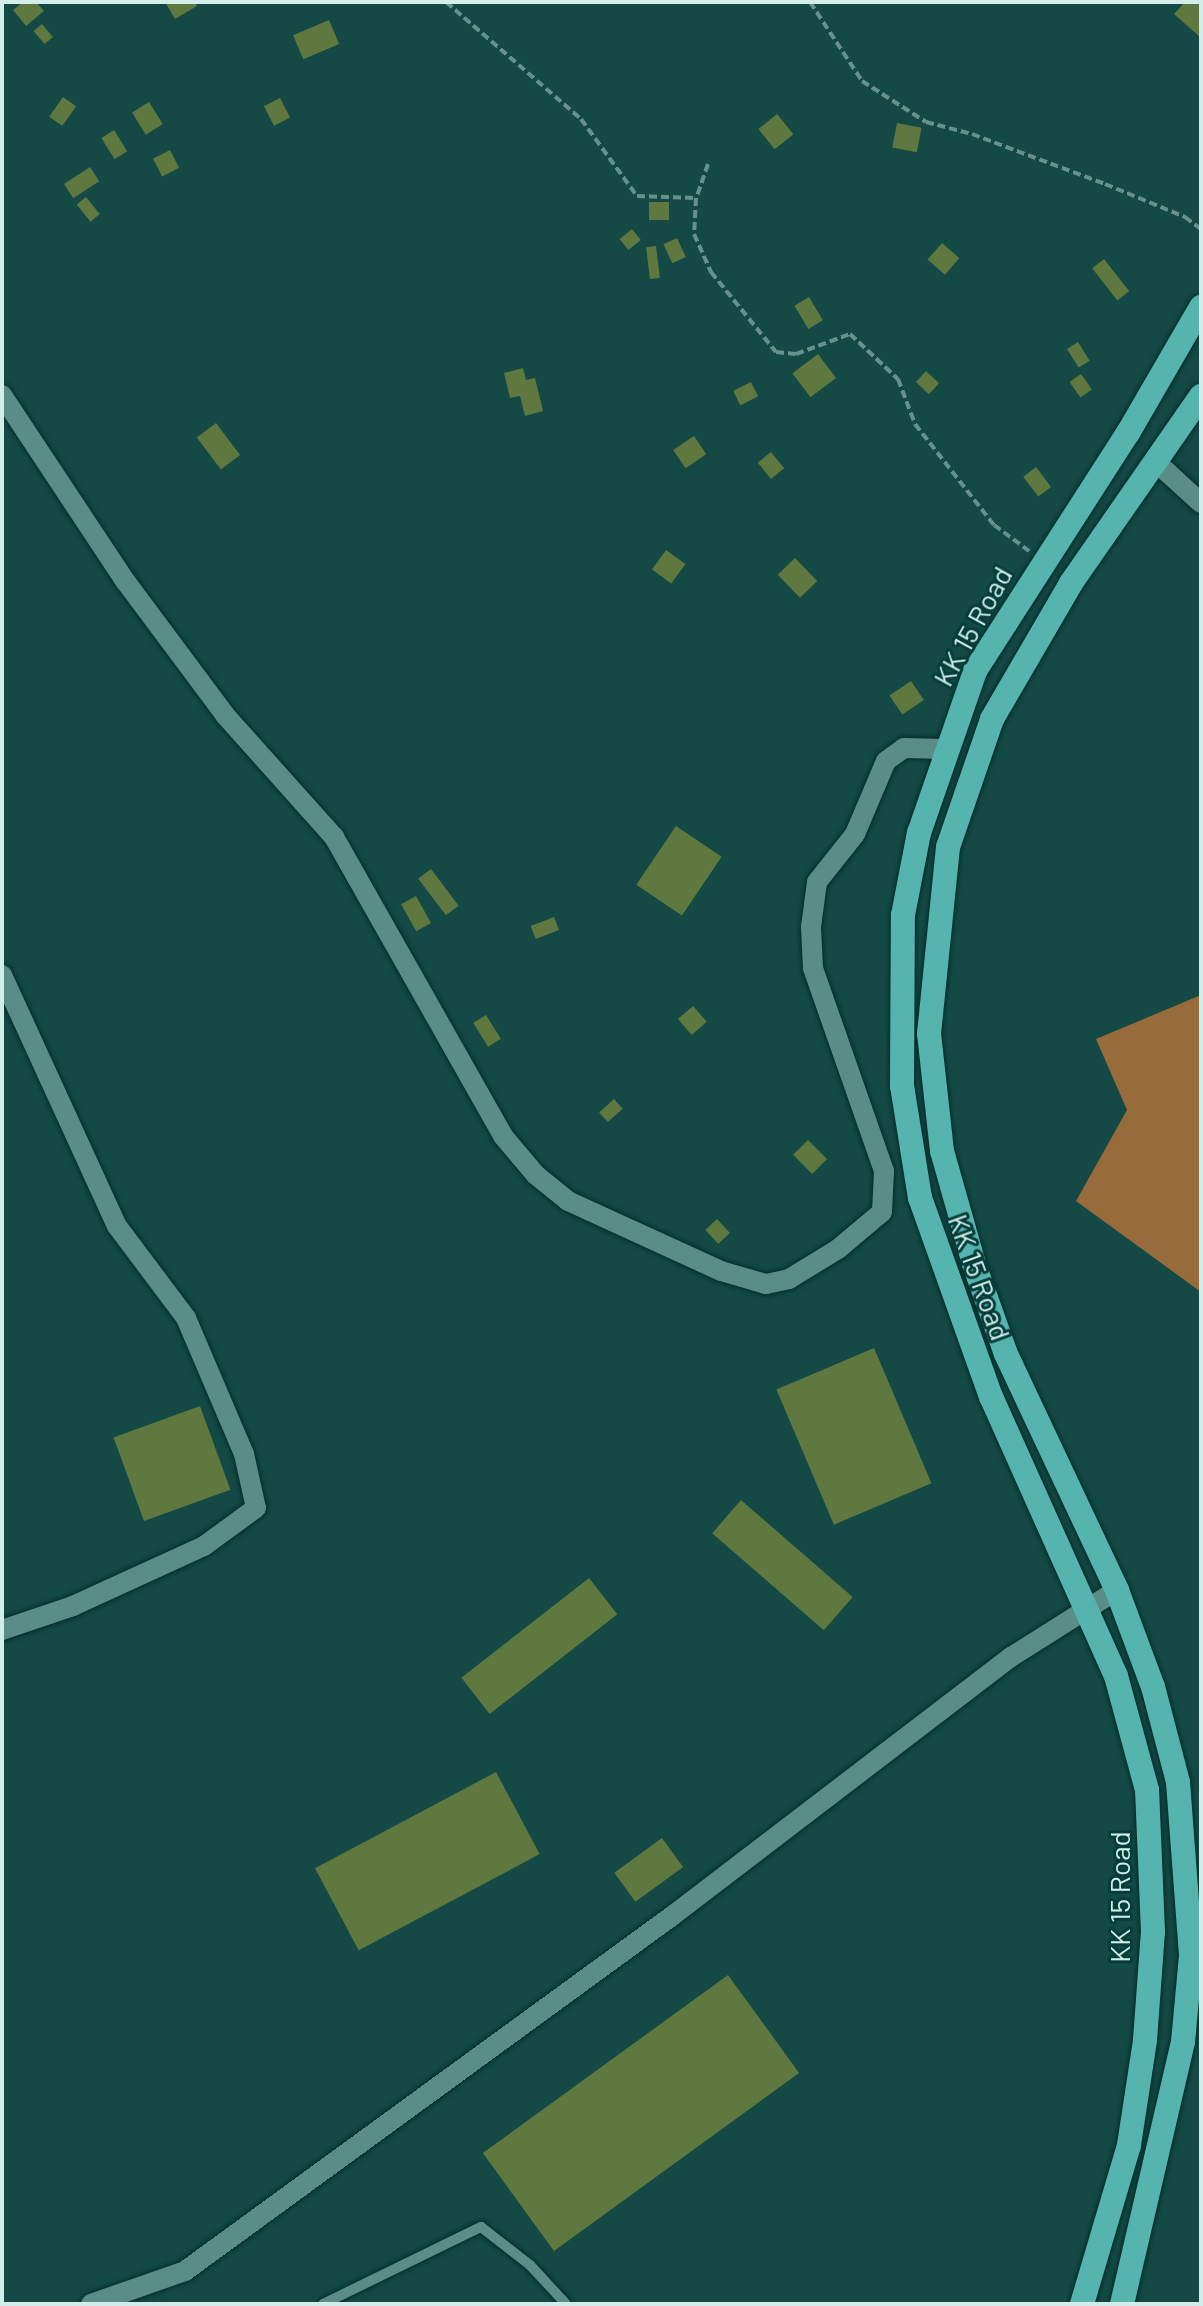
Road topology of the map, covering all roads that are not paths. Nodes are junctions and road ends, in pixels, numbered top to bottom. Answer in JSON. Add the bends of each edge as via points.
{"nodes":[{"id":1,"x":1201,"y":307,"type":"edge"},
{"id":2,"x":2,"y":395,"type":"edge"},
{"id":3,"x":1201,"y":396,"type":"edge"},
{"id":4,"x":1156,"y":462,"type":"junction"},
{"id":5,"x":1201,"y":503,"type":"edge"},
{"id":6,"x":945,"y":749,"type":"junction"},
{"id":7,"x":2,"y":975,"type":"edge"},
{"id":8,"x":1117,"y":1590,"type":"junction"},
{"id":9,"x":1088,"y":1607,"type":"junction"},
{"id":10,"x":2,"y":1630,"type":"edge"},
{"id":11,"x":91,"y":2304,"type":"edge"},
{"id":12,"x":323,"y":2304,"type":"edge"},
{"id":13,"x":566,"y":2304,"type":"edge"},
{"id":14,"x":1082,"y":2304,"type":"edge"},
{"id":15,"x":1122,"y":2304,"type":"edge"}],
"edges":[{"from":1,"to":6,"type":"highway","name":"KK 15 Road","via":[[1128,433],[975,671]]},
{"from":2,"to":6,"type":"street","via":[[126,582],[225,715],[334,837],[503,1136],[536,1175],[568,1201],[721,1271],[766,1284],[789,1279],[851,1240],[882,1212],[884,1171],[813,968],[817,882],[855,834],[886,761],[904,748]]},
{"from":3,"to":4,"type":"highway","name":"KK 15 Road"},
{"from":4,"to":5,"type":"street"},
{"from":4,"to":8,"type":"highway","name":"KK 15 Road","via":[[1071,583],[992,719],[948,847],[929,1034],[942,1151],[974,1264],[1006,1354]]},
{"from":6,"to":9,"type":"highway","name":"KK 15 Road","via":[[919,833],[903,915],[902,1086],[920,1198],[991,1397]]},
{"from":7,"to":10,"type":"street","via":[[117,1226],[186,1318],[244,1454],[256,1508],[204,1546],[73,1606]]},
{"from":8,"to":9,"type":"street"},
{"from":8,"to":15,"type":"highway","name":"KK 15 Road","via":[[1153,1687],[1178,1782],[1191,1955],[1183,2042]]},
{"from":9,"to":11,"type":"street","via":[[1011,1657],[672,1916],[185,2271]]},
{"from":9,"to":14,"type":"highway","name":"KK 15 Road","via":[[1116,1676],[1147,1790],[1153,1932],[1129,2145]]},
{"from":12,"to":13,"type":"lane","via":[[481,2227],[530,2265]]}]}
